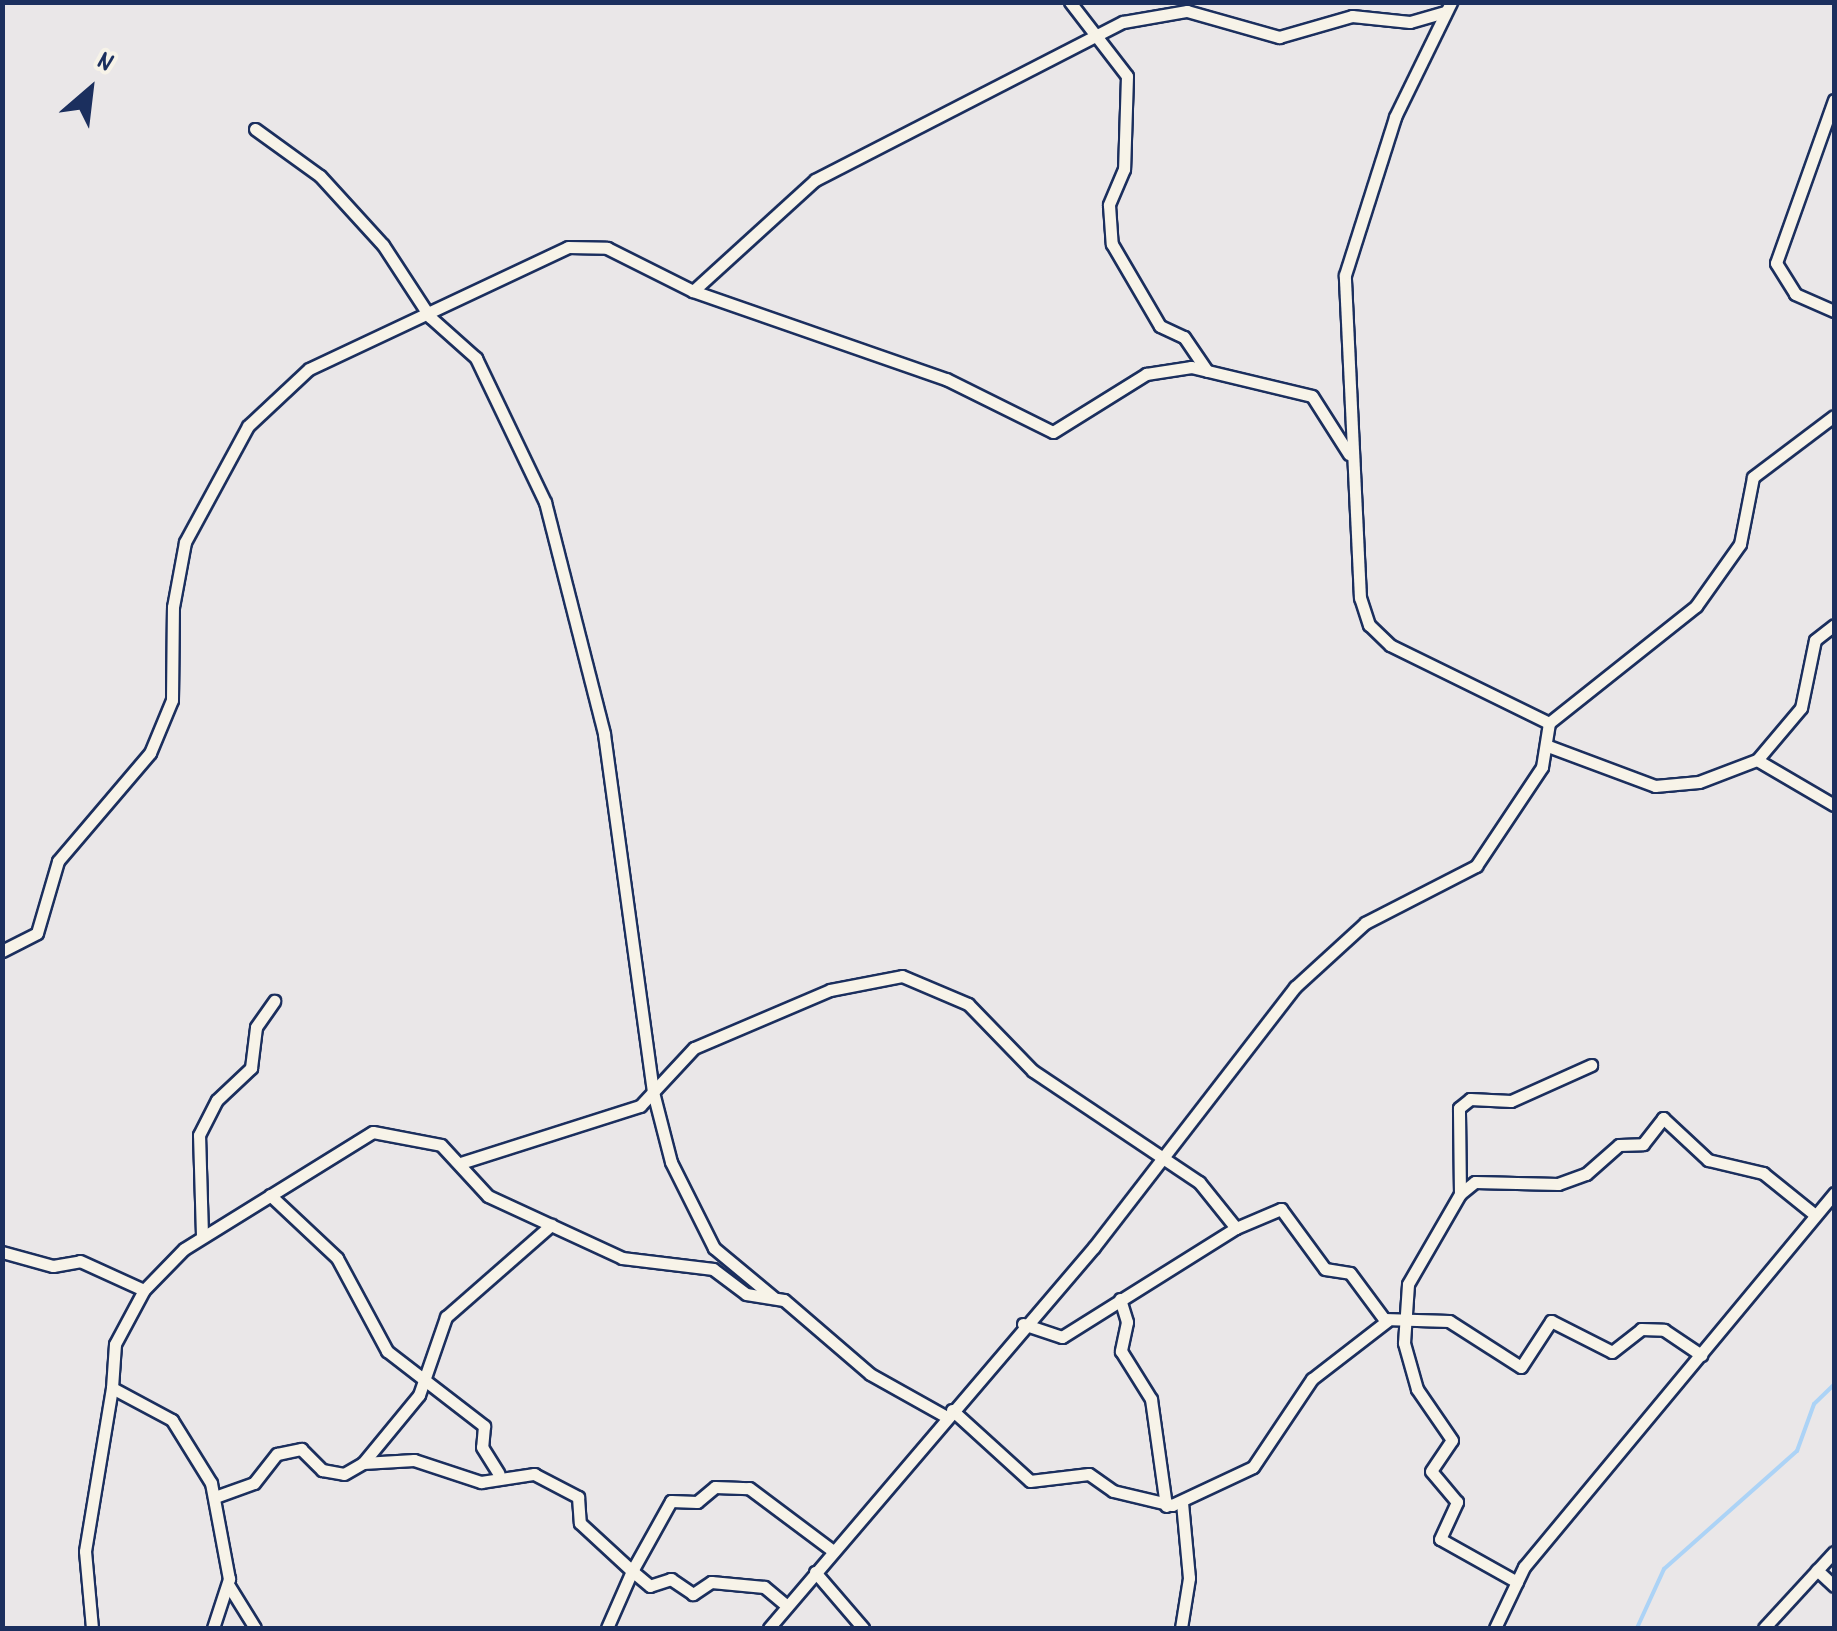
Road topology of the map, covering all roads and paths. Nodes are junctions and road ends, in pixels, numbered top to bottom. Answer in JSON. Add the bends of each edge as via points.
{"nodes":[{"id":1,"x":1070,"y":2,"type":"edge"},
{"id":2,"x":1449,"y":7,"type":"edge"},
{"id":3,"x":1098,"y":34,"type":"junction"},
{"id":4,"x":1834,"y":100,"type":"edge"},
{"id":5,"x":256,"y":130,"type":"dead end"},
{"id":6,"x":694,"y":291,"type":"junction"},
{"id":7,"x":1834,"y":311,"type":"edge"},
{"id":8,"x":430,"y":317,"type":"junction"},
{"id":9,"x":1207,"y":371,"type":"junction"},
{"id":10,"x":1834,"y":416,"type":"edge"},
{"id":11,"x":1351,"y":458,"type":"junction"},
{"id":12,"x":1834,"y":625,"type":"edge"},
{"id":13,"x":1550,"y":723,"type":"junction"},
{"id":14,"x":1548,"y":746,"type":"junction"},
{"id":15,"x":1757,"y":760,"type":"junction"},
{"id":16,"x":1834,"y":805,"type":"edge"},
{"id":17,"x":2,"y":951,"type":"edge"},
{"id":18,"x":274,"y":1002,"type":"dead end"},
{"id":19,"x":1590,"y":1065,"type":"dead end"},
{"id":20,"x":653,"y":1092,"type":"junction"},
{"id":21,"x":1160,"y":1151,"type":"junction"},
{"id":22,"x":463,"y":1162,"type":"junction"},
{"id":23,"x":1834,"y":1193,"type":"edge"},
{"id":24,"x":1460,"y":1194,"type":"junction"},
{"id":25,"x":270,"y":1195,"type":"junction"},
{"id":26,"x":1815,"y":1215,"type":"junction"},
{"id":27,"x":551,"y":1225,"type":"junction"},
{"id":28,"x":1236,"y":1228,"type":"junction"},
{"id":29,"x":202,"y":1235,"type":"junction"},
{"id":30,"x":2,"y":1252,"type":"edge"},
{"id":31,"x":144,"y":1290,"type":"junction"},
{"id":32,"x":773,"y":1297,"type":"junction"},
{"id":33,"x":1120,"y":1300,"type":"junction"},
{"id":34,"x":1406,"y":1318,"type":"junction"},
{"id":35,"x":1387,"y":1321,"type":"junction"},
{"id":36,"x":1023,"y":1324,"type":"junction"},
{"id":37,"x":1701,"y":1355,"type":"junction"},
{"id":38,"x":425,"y":1382,"type":"junction"},
{"id":39,"x":112,"y":1388,"type":"junction"},
{"id":40,"x":949,"y":1414,"type":"junction"},
{"id":41,"x":363,"y":1462,"type":"junction"},
{"id":42,"x":498,"y":1474,"type":"junction"},
{"id":43,"x":214,"y":1497,"type":"junction"},
{"id":44,"x":1182,"y":1502,"type":"junction"},
{"id":45,"x":1166,"y":1506,"type":"junction"},
{"id":46,"x":832,"y":1550,"type":"junction"},
{"id":47,"x":1834,"y":1552,"type":"edge"},
{"id":48,"x":632,"y":1570,"type":"junction"},
{"id":49,"x":1818,"y":1570,"type":"junction"},
{"id":50,"x":815,"y":1572,"type":"junction"},
{"id":51,"x":228,"y":1578,"type":"junction"},
{"id":52,"x":1516,"y":1582,"type":"junction"},
{"id":53,"x":1834,"y":1586,"type":"edge"},
{"id":54,"x":788,"y":1606,"type":"junction"},
{"id":55,"x":89,"y":1620,"type":"edge"},
{"id":56,"x":213,"y":1628,"type":"edge"},
{"id":57,"x":255,"y":1628,"type":"edge"},
{"id":58,"x":606,"y":1628,"type":"edge"},
{"id":59,"x":769,"y":1628,"type":"edge"},
{"id":60,"x":863,"y":1628,"type":"edge"},
{"id":61,"x":1182,"y":1628,"type":"edge"},
{"id":62,"x":1495,"y":1628,"type":"edge"},
{"id":63,"x":1764,"y":1628,"type":"edge"}],
"edges":[{"from":1,"to":3,"type":"street"},
{"from":2,"to":3,"type":"street","via":[[1410,22],[1352,16],[1278,37],[1168,11]]},
{"from":2,"to":11,"type":"street","via":[[1395,117],[1349,257]]},
{"from":3,"to":6,"type":"street","via":[[815,180]]},
{"from":3,"to":9,"type":"street","via":[[1128,81],[1124,169],[1109,204],[1112,244],[1160,326],[1184,337]]},
{"from":4,"to":7,"type":"street","via":[[1776,252],[1784,284]]},
{"from":5,"to":8,"type":"street","via":[[320,176],[384,246]]},
{"from":6,"to":8,"type":"street","via":[[580,244]]},
{"from":6,"to":9,"type":"street","via":[[946,379],[1060,433],[1146,374]]},
{"from":8,"to":17,"type":"street","via":[[309,369],[242,434],[185,542],[172,606],[172,700],[150,752],[58,861],[37,933]]},
{"from":8,"to":20,"type":"street","via":[[476,358],[552,522],[604,734]]},
{"from":9,"to":11,"type":"street","via":[[1312,396]]},
{"from":10,"to":13,"type":"street","via":[[1753,477],[1740,544],[1696,606]]},
{"from":11,"to":13,"type":"street","via":[[1360,598],[1376,636]]},
{"from":12,"to":15,"type":"street","via":[[1816,640],[1800,708]]},
{"from":13,"to":14,"type":"street"},
{"from":14,"to":15,"type":"street","via":[[1656,786],[1699,782]]},
{"from":14,"to":21,"type":"street","via":[[1526,803],[1489,854],[1357,929],[1294,987]]},
{"from":15,"to":16,"type":"street"},
{"from":18,"to":29,"type":"street","via":[[256,1027],[250,1068],[217,1100],[199,1134]]},
{"from":19,"to":24,"type":"street","via":[[1512,1100],[1470,1099],[1458,1108]]},
{"from":20,"to":21,"type":"street","via":[[694,1048],[830,990],[902,976],[968,1004],[1033,1072]]},
{"from":20,"to":22,"type":"street","via":[[640,1106]]},
{"from":20,"to":32,"type":"street","via":[[671,1162],[714,1248]]},
{"from":21,"to":28,"type":"street"},
{"from":21,"to":36,"type":"street","via":[[1102,1236]]},
{"from":22,"to":25,"type":"street","via":[[430,1141],[373,1132]]},
{"from":22,"to":27,"type":"street","via":[[488,1196]]},
{"from":23,"to":26,"type":"street"},
{"from":24,"to":26,"type":"street","via":[[1475,1182],[1558,1184],[1586,1174],[1619,1145],[1642,1144],[1663,1118],[1708,1160],[1762,1173]]},
{"from":24,"to":34,"type":"street","via":[[1408,1284]]},
{"from":25,"to":29,"type":"street"},
{"from":25,"to":38,"type":"street","via":[[336,1258],[366,1327]]},
{"from":26,"to":37,"type":"street"},
{"from":27,"to":32,"type":"street","via":[[630,1261],[714,1269],[746,1294]]},
{"from":27,"to":38,"type":"street","via":[[446,1316]]},
{"from":28,"to":33,"type":"street"},
{"from":28,"to":35,"type":"street","via":[[1281,1208],[1325,1268],[1350,1273]]},
{"from":29,"to":31,"type":"street"},
{"from":30,"to":31,"type":"street","via":[[53,1266],[80,1261]]},
{"from":31,"to":39,"type":"street","via":[[115,1344]]},
{"from":32,"to":40,"type":"street","via":[[809,1315],[870,1374]]},
{"from":33,"to":36,"type":"street","via":[[1062,1337]]},
{"from":33,"to":45,"type":"street","via":[[1121,1351],[1148,1391]]},
{"from":34,"to":35,"type":"street"},
{"from":34,"to":37,"type":"street","via":[[1453,1322],[1521,1367],[1552,1321],[1612,1352],[1641,1329],[1664,1330]]},
{"from":34,"to":52,"type":"street","via":[[1416,1386],[1452,1440],[1431,1470],[1457,1499],[1440,1539]]},
{"from":35,"to":44,"type":"street","via":[[1312,1379],[1253,1467]]},
{"from":36,"to":40,"type":"street"},
{"from":37,"to":52,"type":"street"},
{"from":38,"to":41,"type":"street"},
{"from":38,"to":42,"type":"street","via":[[486,1429],[482,1447]]},
{"from":39,"to":43,"type":"street","via":[[172,1420]]},
{"from":39,"to":55,"type":"street","via":[[88,1520]]},
{"from":40,"to":45,"type":"street","via":[[1030,1482],[1089,1474]]},
{"from":40,"to":46,"type":"street"},
{"from":41,"to":42,"type":"street","via":[[431,1462],[482,1482]]},
{"from":41,"to":43,"type":"street","via":[[344,1474],[322,1470],[304,1449],[276,1454],[254,1482]]},
{"from":42,"to":48,"type":"street","via":[[534,1474],[578,1497],[580,1523]]},
{"from":43,"to":51,"type":"street"},
{"from":44,"to":45,"type":"street"},
{"from":44,"to":61,"type":"street"},
{"from":46,"to":48,"type":"street","via":[[748,1488],[715,1487],[697,1502],[671,1501]]},
{"from":46,"to":50,"type":"street"},
{"from":47,"to":49,"type":"street"},
{"from":48,"to":54,"type":"street","via":[[648,1585],[672,1579],[693,1594],[711,1582],[764,1587]]},
{"from":48,"to":58,"type":"street"},
{"from":49,"to":53,"type":"street"},
{"from":49,"to":63,"type":"street"},
{"from":50,"to":54,"type":"street"},
{"from":50,"to":60,"type":"street"},
{"from":51,"to":56,"type":"street"},
{"from":51,"to":57,"type":"street"},
{"from":52,"to":62,"type":"street"},
{"from":54,"to":59,"type":"street"}]}
